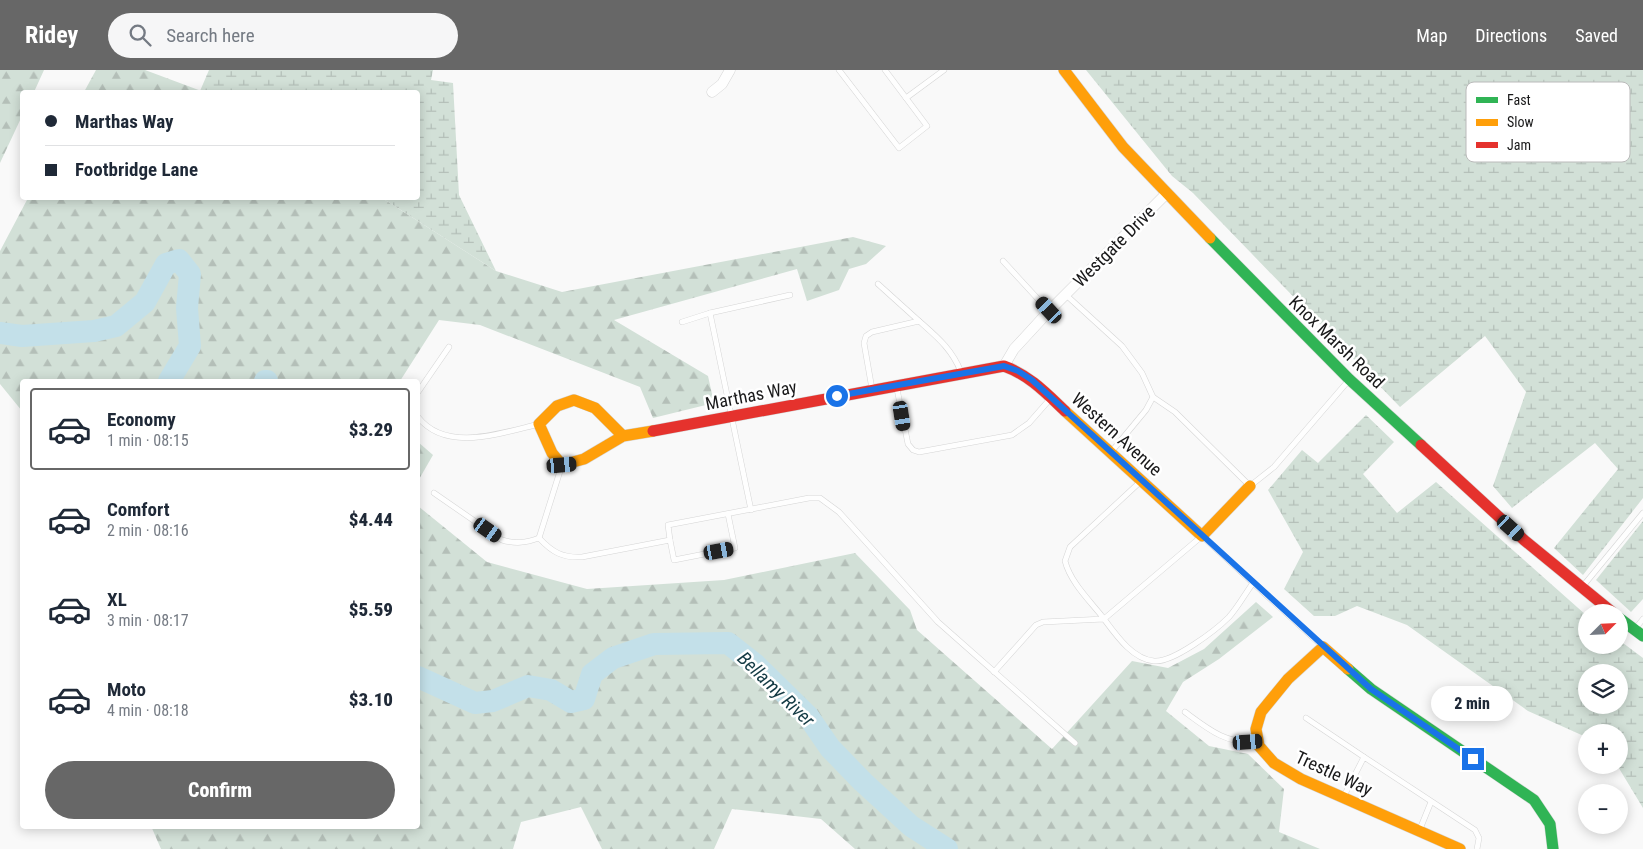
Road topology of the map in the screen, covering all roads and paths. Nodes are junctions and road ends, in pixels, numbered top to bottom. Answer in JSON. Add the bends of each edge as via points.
{"nodes":[{"id":1,"x":730,"y":70,"type":"edge"},
{"id":2,"x":839,"y":70,"type":"edge"},
{"id":3,"x":885,"y":70,"type":"edge"},
{"id":4,"x":944,"y":70,"type":"edge"},
{"id":5,"x":1064,"y":70,"type":"edge"},
{"id":6,"x":712,"y":92,"type":"dead end"},
{"id":7,"x":906,"y":98,"type":"junction"},
{"id":8,"x":1166,"y":194,"type":"junction"},
{"id":9,"x":1003,"y":261,"type":"dead end"},
{"id":10,"x":878,"y":284,"type":"dead end"},
{"id":11,"x":1065,"y":294,"type":"junction"},
{"id":12,"x":790,"y":295,"type":"dead end"},
{"id":13,"x":1049,"y":310,"type":"junction"},
{"id":14,"x":710,"y":313,"type":"junction"},
{"id":15,"x":919,"y":321,"type":"junction"},
{"id":16,"x":682,"y":322,"type":"dead end"},
{"id":17,"x":449,"y":347,"type":"dead end"},
{"id":18,"x":1004,"y":366,"type":"junction"},
{"id":19,"x":962,"y":374,"type":"junction"},
{"id":20,"x":1350,"y":380,"type":"junction"},
{"id":21,"x":897,"y":385,"type":"junction"},
{"id":22,"x":420,"y":389,"type":"edge"},
{"id":23,"x":872,"y":389,"type":"junction"},
{"id":24,"x":1153,"y":397,"type":"junction"},
{"id":25,"x":1051,"y":398,"type":"junction"},
{"id":26,"x":731,"y":418,"type":"junction"},
{"id":27,"x":420,"y":419,"type":"edge"},
{"id":28,"x":539,"y":424,"type":"junction"},
{"id":29,"x":623,"y":436,"type":"junction"},
{"id":30,"x":1112,"y":452,"type":"junction"},
{"id":31,"x":562,"y":465,"type":"junction"},
{"id":32,"x":1142,"y":480,"type":"junction"},
{"id":33,"x":1250,"y":486,"type":"junction"},
{"id":34,"x":434,"y":493,"type":"dead end"},
{"id":35,"x":751,"y":510,"type":"junction"},
{"id":36,"x":1643,"y":513,"type":"edge"},
{"id":37,"x":728,"y":514,"type":"junction"},
{"id":38,"x":1202,"y":536,"type":"junction"},
{"id":39,"x":540,"y":538,"type":"junction"},
{"id":40,"x":670,"y":540,"type":"junction"},
{"id":41,"x":1253,"y":582,"type":"junction"},
{"id":42,"x":1581,"y":588,"type":"junction"},
{"id":43,"x":1602,"y":604,"type":"edge"},
{"id":44,"x":1104,"y":619,"type":"junction"},
{"id":45,"x":1643,"y":619,"type":"edge"},
{"id":46,"x":1628,"y":625,"type":"edge"},
{"id":47,"x":1639,"y":633,"type":"edge"},
{"id":48,"x":1324,"y":648,"type":"junction"},
{"id":49,"x":994,"y":672,"type":"junction"},
{"id":50,"x":1185,"y":712,"type":"dead end"},
{"id":51,"x":1306,"y":718,"type":"dead end"},
{"id":52,"x":1075,"y":742,"type":"dead end"},
{"id":53,"x":1259,"y":742,"type":"junction"},
{"id":54,"x":1364,"y":757,"type":"junction"},
{"id":55,"x":1344,"y":797,"type":"junction"},
{"id":56,"x":1431,"y":802,"type":"junction"},
{"id":57,"x":1419,"y":831,"type":"junction"},
{"id":58,"x":1460,"y":849,"type":"edge"},
{"id":59,"x":1477,"y":849,"type":"edge"},
{"id":60,"x":1553,"y":849,"type":"edge"}],
"edges":[{"from":1,"to":6,"type":"street","via":[[722,84]]},
{"from":2,"to":7,"type":"lane","via":[[899,148],[927,126]]},
{"from":3,"to":7,"type":"lane"},
{"from":4,"to":7,"type":"lane"},
{"from":5,"to":8,"type":"street","name":"Knox Marsh Road"},
{"from":8,"to":11,"type":"street","name":"Westgate Drive"},
{"from":8,"to":20,"type":"street","name":"Knox Marsh Road"},
{"from":9,"to":13,"type":"lane"},
{"from":10,"to":15,"type":"lane"},
{"from":11,"to":13,"type":"street","name":"Westgate Drive"},
{"from":11,"to":24,"type":"lane","via":[[1122,346]]},
{"from":12,"to":14,"type":"lane"},
{"from":13,"to":18,"type":"street","name":"Westgate Drive","via":[[1014,349]]},
{"from":14,"to":16,"type":"lane"},
{"from":14,"to":26,"type":"lane"},
{"from":15,"to":19,"type":"lane","via":[[955,356]]},
{"from":15,"to":23,"type":"lane","via":[[866,336],[864,344]]},
{"from":17,"to":22,"type":"lane"},
{"from":18,"to":19,"type":"street","name":"Marthas Way"},
{"from":18,"to":25,"type":"street","name":"Western Avenue","via":[[1032,380]]},
{"from":19,"to":21,"type":"street","name":"Marthas Way"},
{"from":20,"to":33,"type":"lane","via":[[1274,467]]},
{"from":20,"to":42,"type":"street","name":"Knox Marsh Road","via":[[1446,471]]},
{"from":21,"to":23,"type":"street","name":"Marthas Way"},
{"from":21,"to":25,"type":"lane","via":[[904,434],[913,450],[920,452],[1012,435],[1030,423]]},
{"from":23,"to":26,"type":"street","name":"Marthas Way"},
{"from":24,"to":30,"type":"lane"},
{"from":24,"to":33,"type":"lane","via":[[1175,412]]},
{"from":25,"to":30,"type":"street","name":"Western Avenue"},
{"from":26,"to":29,"type":"street","name":"Marthas Way"},
{"from":26,"to":35,"type":"lane"},
{"from":27,"to":28,"type":"lane","via":[[430,429],[459,438],[492,435]]},
{"from":28,"to":29,"type":"street","via":[[557,406],[574,400],[595,408]]},
{"from":28,"to":31,"type":"street","via":[[552,453]]},
{"from":29,"to":31,"type":"street","name":"Marthas Way","via":[[584,459]]},
{"from":30,"to":32,"type":"street","name":"Western Avenue"},
{"from":31,"to":39,"type":"lane"},
{"from":32,"to":38,"type":"street","name":"Western Avenue"},
{"from":32,"to":44,"type":"lane","via":[[1066,554],[1065,561],[1072,577]]},
{"from":33,"to":38,"type":"street"},
{"from":34,"to":39,"type":"lane","via":[[502,540],[515,543]]},
{"from":35,"to":37,"type":"lane"},
{"from":35,"to":49,"type":"lane","via":[[809,498],[820,498],[828,503],[938,622]]},
{"from":36,"to":42,"type":"lane"},
{"from":37,"to":40,"type":"lane","via":[[668,525]]},
{"from":37,"to":40,"type":"lane","via":[[734,548],[674,560]]},
{"from":38,"to":41,"type":"lane"},
{"from":38,"to":44,"type":"lane"},
{"from":39,"to":40,"type":"lane","via":[[550,550],[569,558]]},
{"from":41,"to":44,"type":"lane","via":[[1225,620],[1170,659],[1155,661],[1140,656],[1118,637]]},
{"from":41,"to":48,"type":"lane"},
{"from":42,"to":43,"type":"street","name":"Knox Marsh Road"},
{"from":44,"to":49,"type":"lane","via":[[1036,625]]},
{"from":45,"to":47,"type":"lane"},
{"from":46,"to":47,"type":"street"},
{"from":48,"to":53,"type":"street","via":[[1274,691],[1265,703],[1258,716],[1256,731]]},
{"from":48,"to":60,"type":"street","via":[[1371,689],[1534,800],[1550,824]]},
{"from":49,"to":52,"type":"lane"},
{"from":50,"to":53,"type":"lane","via":[[1220,736],[1241,742]]},
{"from":51,"to":54,"type":"lane"},
{"from":53,"to":55,"type":"street","name":"Trestle Way","via":[[1265,754],[1282,769]]},
{"from":54,"to":55,"type":"lane"},
{"from":54,"to":56,"type":"lane"},
{"from":55,"to":57,"type":"street","name":"Trestle Way"},
{"from":56,"to":57,"type":"lane"},
{"from":56,"to":59,"type":"lane","via":[[1475,830],[1479,838]]},
{"from":57,"to":58,"type":"street","name":"Trestle Way"}]}
